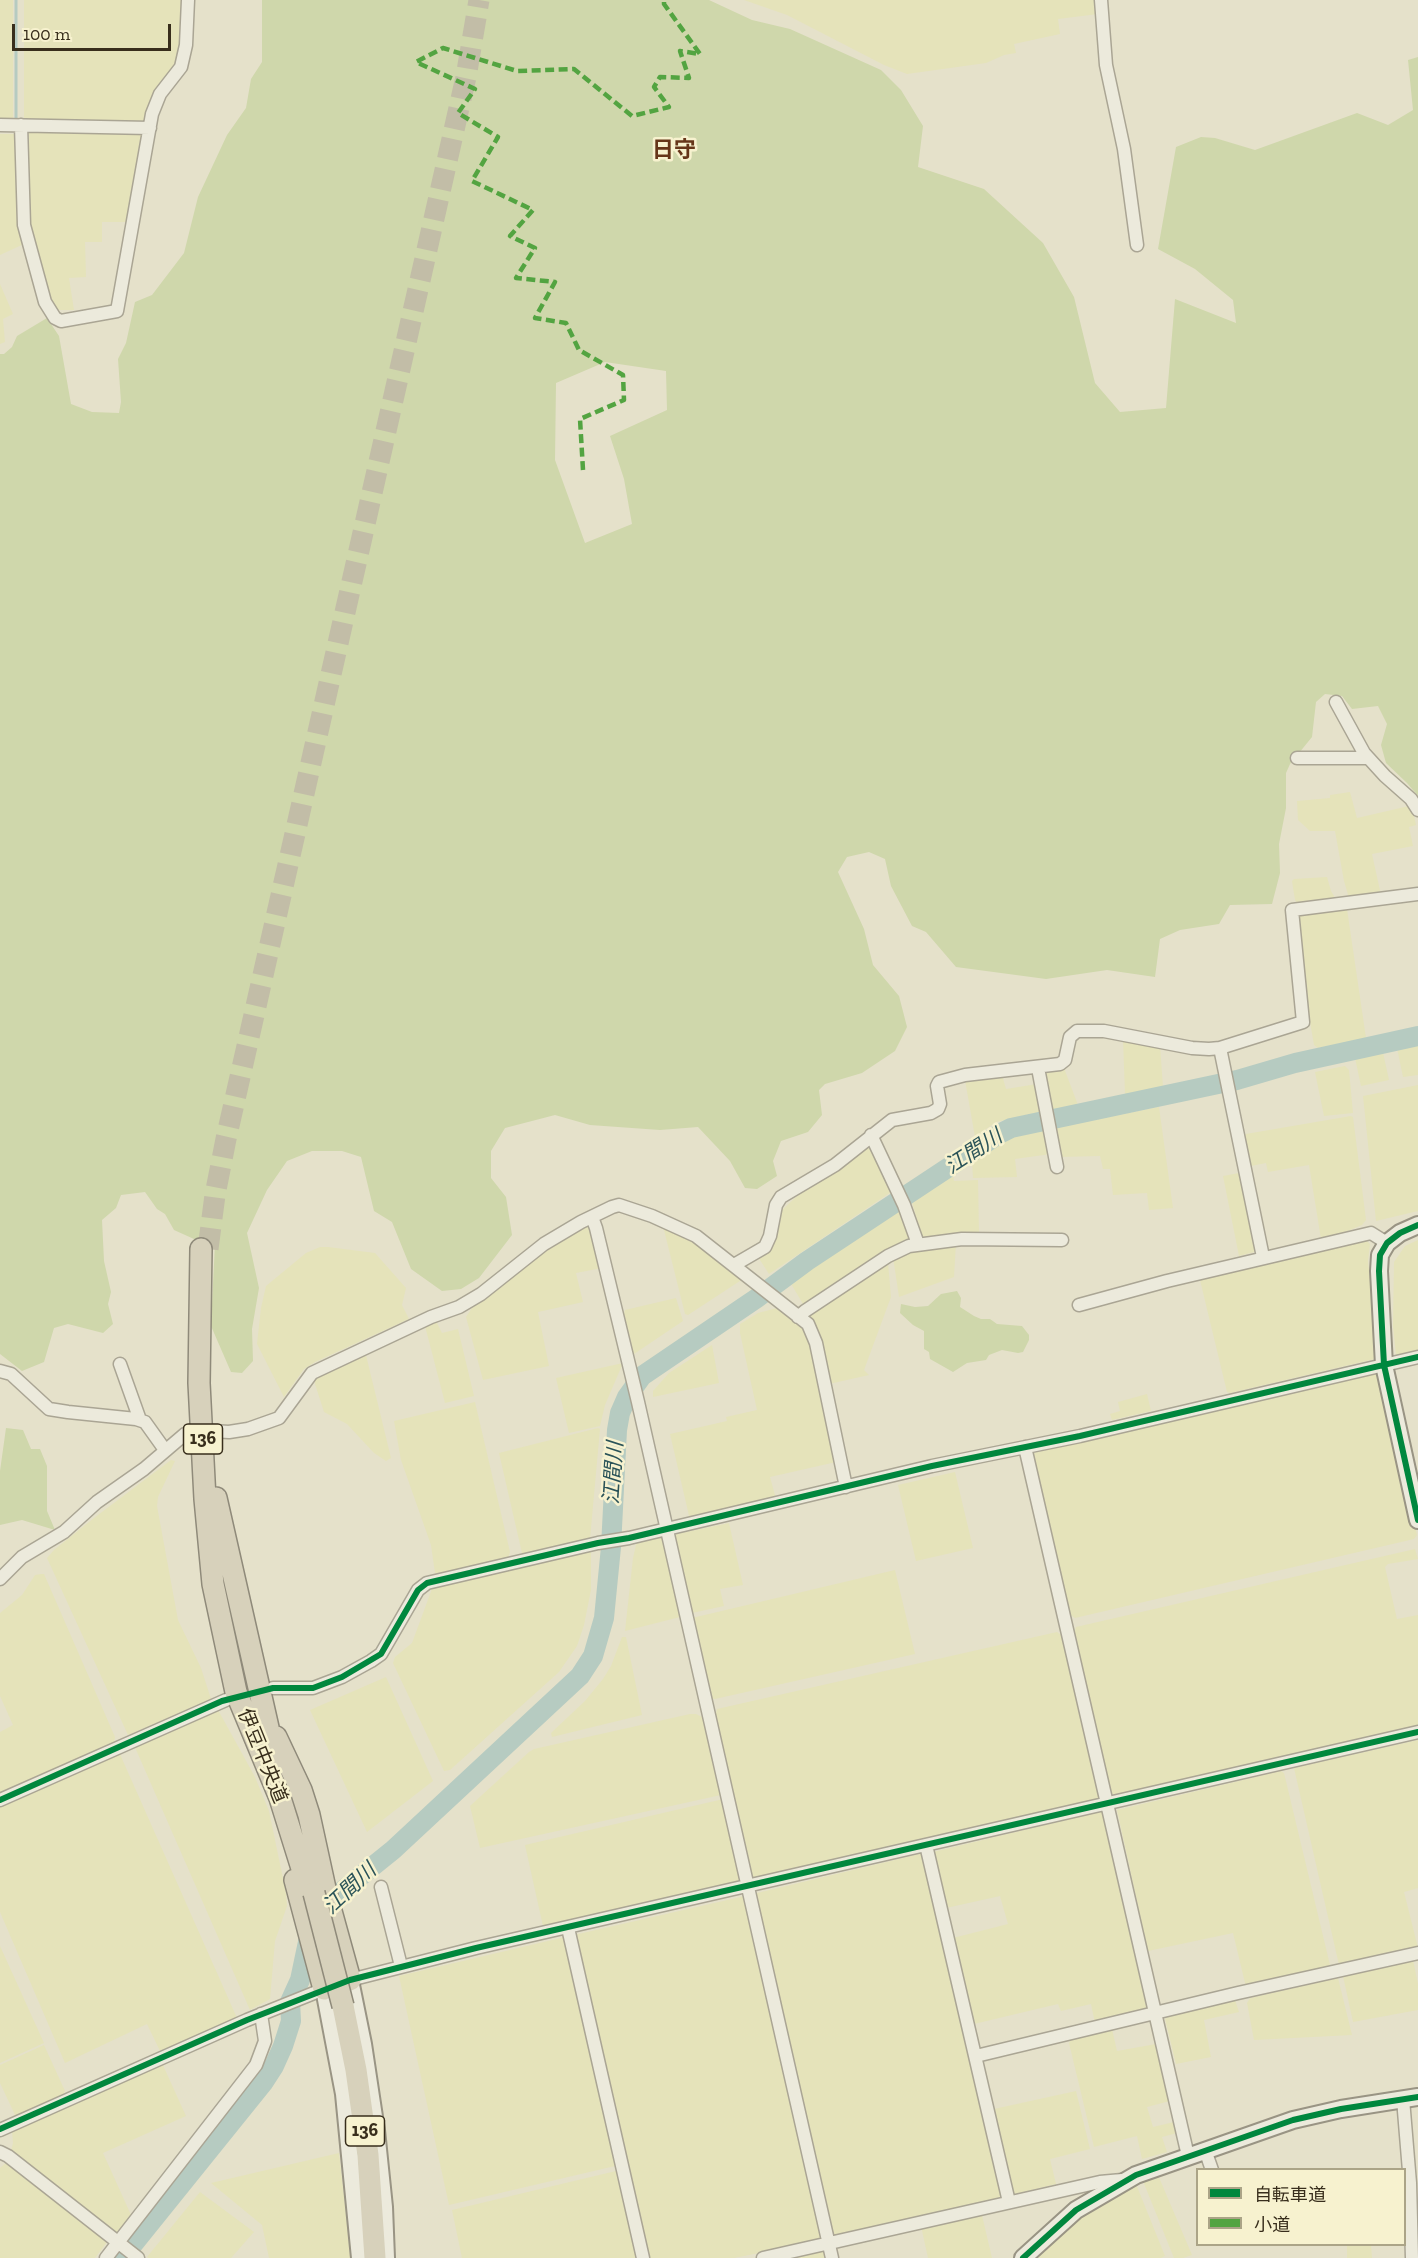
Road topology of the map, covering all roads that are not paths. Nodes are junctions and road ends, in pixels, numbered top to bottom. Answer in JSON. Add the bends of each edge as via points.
{"nodes":[{"id":1,"x":188,"y":0,"type":"edge"},
{"id":2,"x":1101,"y":0,"type":"edge"},
{"id":3,"x":0,"y":125,"type":"edge"},
{"id":4,"x":21,"y":125,"type":"junction"},
{"id":5,"x":150,"y":128,"type":"junction"},
{"id":6,"x":1137,"y":245,"type":"dead end"},
{"id":7,"x":1336,"y":702,"type":"dead end"},
{"id":8,"x":1297,"y":758,"type":"dead end"},
{"id":9,"x":1368,"y":758,"type":"junction"},
{"id":10,"x":1418,"y":810,"type":"edge"},
{"id":11,"x":1418,"y":894,"type":"edge"},
{"id":12,"x":1220,"y":1048,"type":"junction"},
{"id":13,"x":1038,"y":1068,"type":"junction"},
{"id":14,"x":872,"y":1135,"type":"junction"},
{"id":15,"x":1057,"y":1167,"type":"dead end"},
{"id":16,"x":592,"y":1217,"type":"junction"},
{"id":17,"x":1418,"y":1225,"type":"edge"},
{"id":18,"x":1062,"y":1240,"type":"dead end"},
{"id":19,"x":1387,"y":1243,"type":"junction"},
{"id":20,"x":918,"y":1244,"type":"junction"},
{"id":21,"x":204,"y":1249,"type":"tunnel mouth"},
{"id":22,"x":1263,"y":1257,"type":"junction"},
{"id":23,"x":734,"y":1265,"type":"junction"},
{"id":24,"x":1079,"y":1305,"type":"dead end"},
{"id":25,"x":798,"y":1317,"type":"junction"},
{"id":26,"x":1418,"y":1357,"type":"edge"},
{"id":27,"x":120,"y":1364,"type":"dead end"},
{"id":28,"x":1384,"y":1365,"type":"junction"},
{"id":29,"x":0,"y":1371,"type":"edge"},
{"id":30,"x":140,"y":1420,"type":"junction"},
{"id":31,"x":212,"y":1431,"type":"dead end"},
{"id":32,"x":195,"y":1432,"type":"dead end"},
{"id":33,"x":1024,"y":1447,"type":"junction"},
{"id":34,"x":165,"y":1450,"type":"junction"},
{"id":35,"x":846,"y":1487,"type":"junction"},
{"id":36,"x":1418,"y":1520,"type":"edge"},
{"id":37,"x":665,"y":1529,"type":"junction"},
{"id":38,"x":0,"y":1579,"type":"edge"},
{"id":39,"x":273,"y":1688,"type":"dead end"},
{"id":40,"x":226,"y":1700,"type":"dead end"},
{"id":41,"x":1418,"y":1732,"type":"edge"},
{"id":42,"x":0,"y":1800,"type":"edge"},
{"id":43,"x":1107,"y":1803,"type":"junction"},
{"id":44,"x":926,"y":1845,"type":"junction"},
{"id":45,"x":381,"y":1887,"type":"dead end"},
{"id":46,"x":747,"y":1887,"type":"junction"},
{"id":47,"x":313,"y":1897,"type":"junction"},
{"id":48,"x":568,"y":1928,"type":"junction"},
{"id":49,"x":1418,"y":1953,"type":"edge"},
{"id":50,"x":401,"y":1966,"type":"junction"},
{"id":51,"x":350,"y":1980,"type":"junction"},
{"id":52,"x":315,"y":1993,"type":"junction"},
{"id":53,"x":340,"y":2006,"type":"junction"},
{"id":54,"x":261,"y":2014,"type":"junction"},
{"id":55,"x":1156,"y":2014,"type":"junction"},
{"id":56,"x":976,"y":2056,"type":"junction"},
{"id":57,"x":1411,"y":2098,"type":"edge"},
{"id":58,"x":0,"y":2129,"type":"edge"},
{"id":59,"x":1204,"y":2150,"type":"junction"},
{"id":60,"x":1188,"y":2156,"type":"junction"},
{"id":61,"x":1212,"y":2168,"type":"edge"},
{"id":62,"x":1125,"y":2180,"type":"junction"},
{"id":63,"x":1009,"y":2202,"type":"junction"},
{"id":64,"x":120,"y":2243,"type":"junction"},
{"id":65,"x":828,"y":2243,"type":"junction"},
{"id":66,"x":1414,"y":2255,"type":"edge"},
{"id":67,"x":137,"y":2257,"type":"edge"},
{"id":68,"x":106,"y":2258,"type":"edge"},
{"id":69,"x":360,"y":2258,"type":"edge"},
{"id":70,"x":367,"y":2258,"type":"edge"},
{"id":71,"x":375,"y":2258,"type":"edge"},
{"id":72,"x":386,"y":2258,"type":"edge"},
{"id":73,"x":643,"y":2258,"type":"edge"},
{"id":74,"x":763,"y":2258,"type":"edge"},
{"id":75,"x":832,"y":2258,"type":"edge"},
{"id":76,"x":1023,"y":2258,"type":"edge"}],
"edges":[{"from":1,"to":5,"type":"street","via":[[182,66],[160,94]]},
{"from":2,"to":6,"type":"street","via":[[1106,64],[1124,149]]},
{"from":3,"to":4,"type":"street"},
{"from":4,"to":5,"type":"street"},
{"from":4,"to":5,"type":"street","via":[[24,225],[45,302],[61,321],[117,311]]},
{"from":7,"to":9,"type":"street"},
{"from":8,"to":9,"type":"street"},
{"from":9,"to":10,"type":"street"},
{"from":11,"to":12,"type":"street","via":[[1292,910],[1303,1022]]},
{"from":12,"to":13,"type":"street","via":[[1192,1048],[1083,1030],[1073,1033],[1063,1062]]},
{"from":12,"to":22,"type":"street"},
{"from":13,"to":14,"type":"street","via":[[943,1080],[937,1086],[938,1109],[892,1120]]},
{"from":13,"to":15,"type":"street"},
{"from":14,"to":20,"type":"street"},
{"from":14,"to":23,"type":"street","via":[[836,1165],[779,1199],[765,1247]]},
{"from":16,"to":23,"type":"street","via":[[612,1207],[626,1206],[696,1236]]},
{"from":16,"to":31,"type":"street","via":[[544,1244],[465,1304],[312,1373],[279,1418],[248,1429]]},
{"from":16,"to":37,"type":"street"},
{"from":17,"to":19,"type":"main road"},
{"from":18,"to":20,"type":"street","via":[[962,1239]]},
{"from":19,"to":22,"type":"street","via":[[1371,1233]]},
{"from":19,"to":28,"type":"main road","via":[[1380,1255],[1379,1271]]},
{"from":20,"to":25,"type":"street","via":[[888,1256]]},
{"from":21,"to":47,"type":"highway","name":"伊豆中央道","number":"136","via":[[199,1383],[213,1584],[233,1680],[256,1715]]},
{"from":22,"to":24,"type":"street"},
{"from":23,"to":25,"type":"street"},
{"from":25,"to":35,"type":"street","via":[[808,1324],[816,1343]]},
{"from":26,"to":28,"type":"street"},
{"from":27,"to":30,"type":"street"},
{"from":28,"to":33,"type":"street"},
{"from":28,"to":36,"type":"main road"},
{"from":29,"to":30,"type":"street","via":[[11,1374],[50,1409]]},
{"from":30,"to":34,"type":"street"},
{"from":32,"to":34,"type":"street","via":[[185,1434]]},
{"from":33,"to":35,"type":"street"},
{"from":33,"to":43,"type":"street"},
{"from":34,"to":38,"type":"street","via":[[64,1532],[22,1557]]},
{"from":35,"to":37,"type":"street"},
{"from":37,"to":39,"type":"street","via":[[427,1583],[418,1590],[381,1654],[371,1661],[313,1688]]},
{"from":37,"to":46,"type":"street"},
{"from":40,"to":42,"type":"street"},
{"from":41,"to":43,"type":"street"},
{"from":43,"to":44,"type":"street"},
{"from":43,"to":55,"type":"street"},
{"from":44,"to":46,"type":"street"},
{"from":44,"to":56,"type":"street"},
{"from":45,"to":50,"type":"street"},
{"from":46,"to":48,"type":"street"},
{"from":46,"to":65,"type":"street"},
{"from":47,"to":51,"type":"highway","via":[[340,1944]]},
{"from":47,"to":52,"type":"highway","number":"136","via":[[319,1967]]},
{"from":47,"to":53,"type":"highway","name":"伊豆中央道","number":"136","bridge":true},
{"from":48,"to":50,"type":"street"},
{"from":48,"to":73,"type":"street"},
{"from":49,"to":55,"type":"street"},
{"from":50,"to":51,"type":"street"},
{"from":51,"to":52,"type":"street"},
{"from":51,"to":72,"type":"main road","via":[[376,2130]]},
{"from":52,"to":54,"type":"street"},
{"from":52,"to":69,"type":"main road","via":[[344,2094]]},
{"from":53,"to":70,"type":"highway","name":"伊豆中央道","number":"136","via":[[361,2156]]},
{"from":53,"to":71,"type":"highway","name":"伊豆中央道","number":"136","via":[[356,2070],[368,2155]]},
{"from":54,"to":58,"type":"street"},
{"from":54,"to":64,"type":"street","via":[[265,2042],[256,2065]]},
{"from":55,"to":56,"type":"street"},
{"from":55,"to":60,"type":"street"},
{"from":56,"to":63,"type":"street"},
{"from":57,"to":59,"type":"main road","via":[[1301,2118]]},
{"from":57,"to":66,"type":"street"},
{"from":58,"to":64,"type":"street","via":[[0,2152]]},
{"from":59,"to":60,"type":"main road"},
{"from":59,"to":61,"type":"street"},
{"from":60,"to":62,"type":"main road"},
{"from":62,"to":63,"type":"street"},
{"from":62,"to":76,"type":"main road","via":[[1076,2210]]},
{"from":63,"to":65,"type":"street"},
{"from":64,"to":67,"type":"street"},
{"from":64,"to":68,"type":"street"},
{"from":65,"to":74,"type":"street"},
{"from":65,"to":75,"type":"street"}]}
